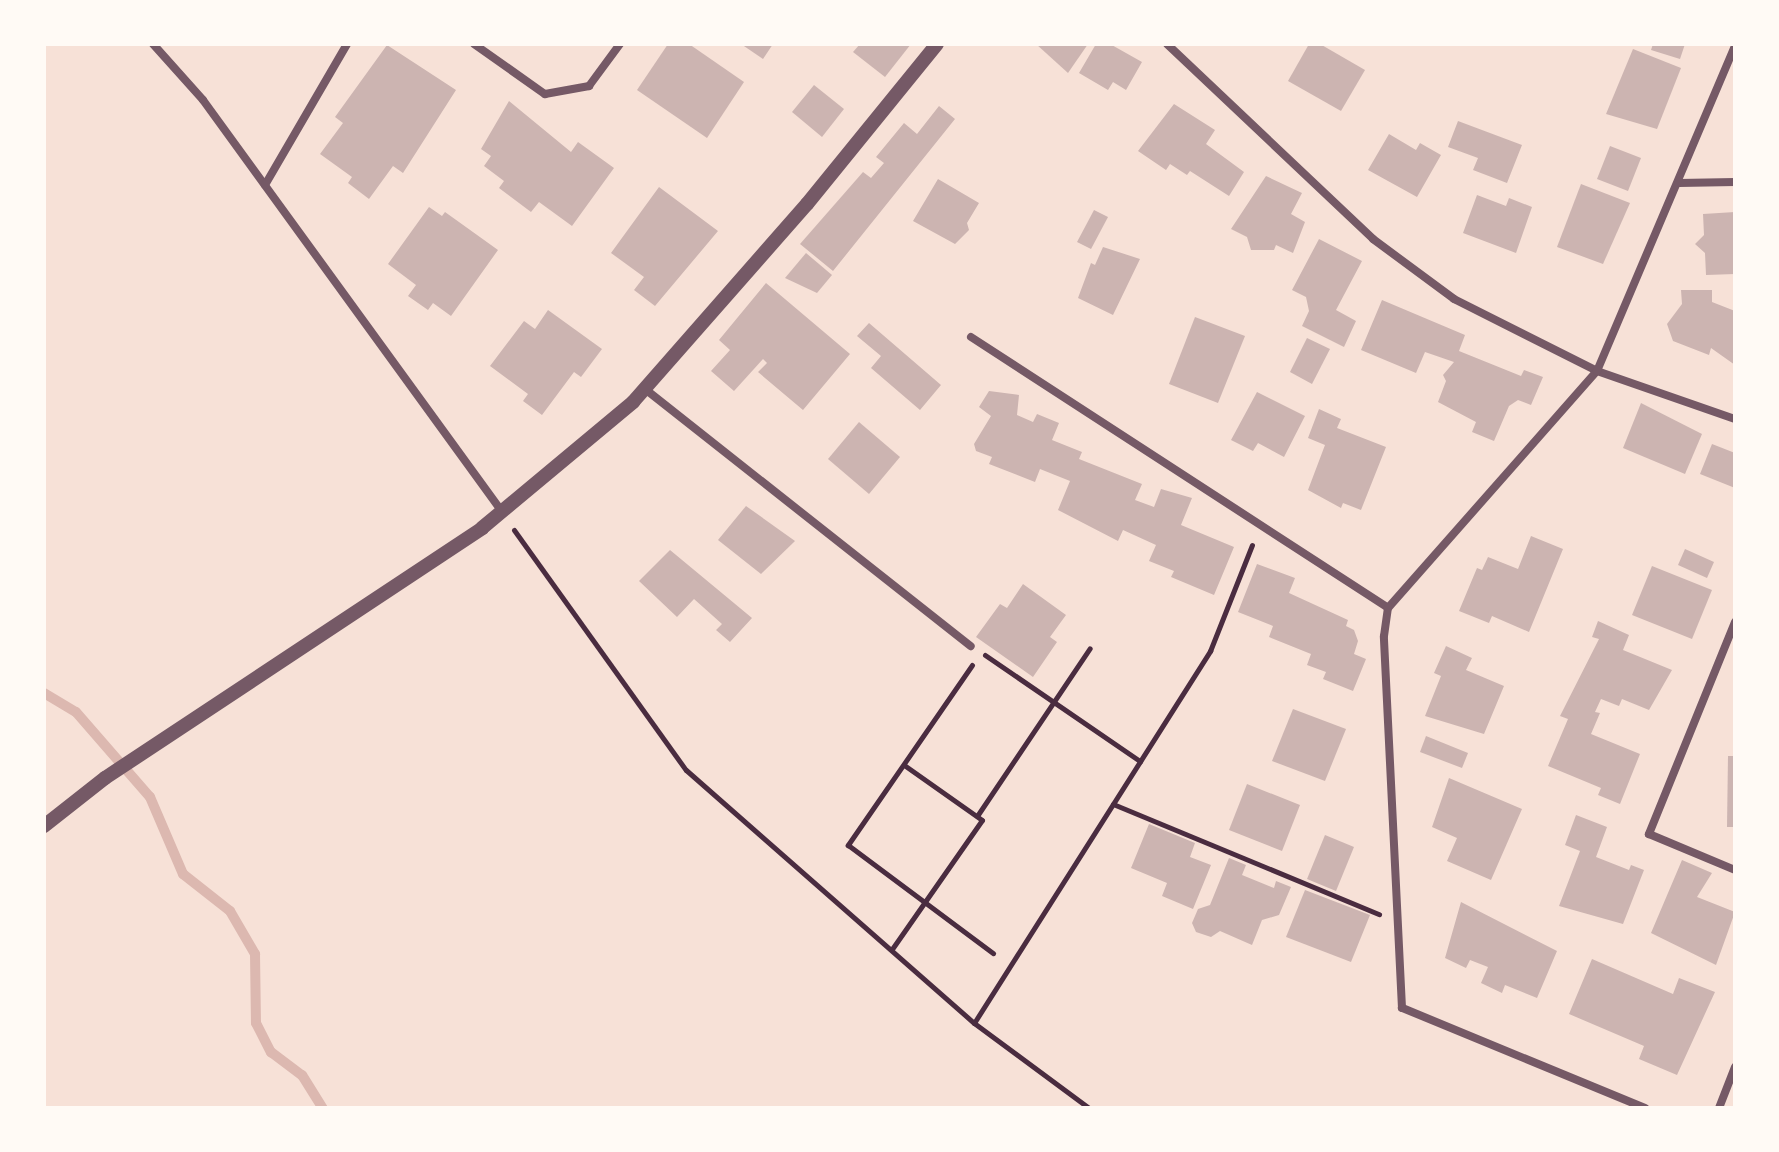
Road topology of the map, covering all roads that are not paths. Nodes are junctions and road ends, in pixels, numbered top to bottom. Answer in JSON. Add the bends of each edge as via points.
{"nodes":[{"id":1,"x":153,"y":44,"type":"edge"},
{"id":2,"x":347,"y":44,"type":"edge"},
{"id":3,"x":474,"y":44,"type":"edge"},
{"id":4,"x":620,"y":44,"type":"edge"},
{"id":5,"x":937,"y":44,"type":"edge"},
{"id":6,"x":1167,"y":44,"type":"edge"},
{"id":7,"x":1735,"y":46,"type":"edge"},
{"id":8,"x":1735,"y":182,"type":"edge"},
{"id":9,"x":1679,"y":183,"type":"junction"},
{"id":10,"x":265,"y":185,"type":"junction"},
{"id":11,"x":971,"y":337,"type":"dead end"},
{"id":12,"x":1597,"y":371,"type":"junction"},
{"id":13,"x":645,"y":389,"type":"junction"},
{"id":14,"x":1735,"y":419,"type":"edge"},
{"id":15,"x":503,"y":513,"type":"junction"},
{"id":16,"x":1388,"y":608,"type":"junction"},
{"id":17,"x":1735,"y":622,"type":"edge"},
{"id":18,"x":971,"y":646,"type":"dead end"},
{"id":19,"x":44,"y":826,"type":"edge"},
{"id":20,"x":1735,"y":870,"type":"edge"},
{"id":21,"x":1735,"y":1067,"type":"edge"},
{"id":22,"x":1645,"y":1108,"type":"edge"},
{"id":23,"x":1719,"y":1108,"type":"edge"}],
"edges":[{"from":1,"to":10,"type":"street"},
{"from":2,"to":10,"type":"street"},
{"from":3,"to":4,"type":"street","via":[[545,94],[589,86]]},
{"from":5,"to":13,"type":"street","via":[[807,204]]},
{"from":6,"to":12,"type":"street","via":[[1410,270],[1454,299]]},
{"from":7,"to":9,"type":"street"},
{"from":8,"to":9,"type":"street"},
{"from":9,"to":12,"type":"street"},
{"from":10,"to":15,"type":"street"},
{"from":11,"to":16,"type":"street"},
{"from":12,"to":14,"type":"street"},
{"from":12,"to":16,"type":"street"},
{"from":13,"to":15,"type":"street"},
{"from":13,"to":18,"type":"street"},
{"from":15,"to":19,"type":"street","via":[[105,778]]},
{"from":16,"to":22,"type":"street","via":[[1384,636],[1402,1008]]},
{"from":17,"to":20,"type":"street","via":[[1649,834]]},
{"from":21,"to":23,"type":"street"}]}
